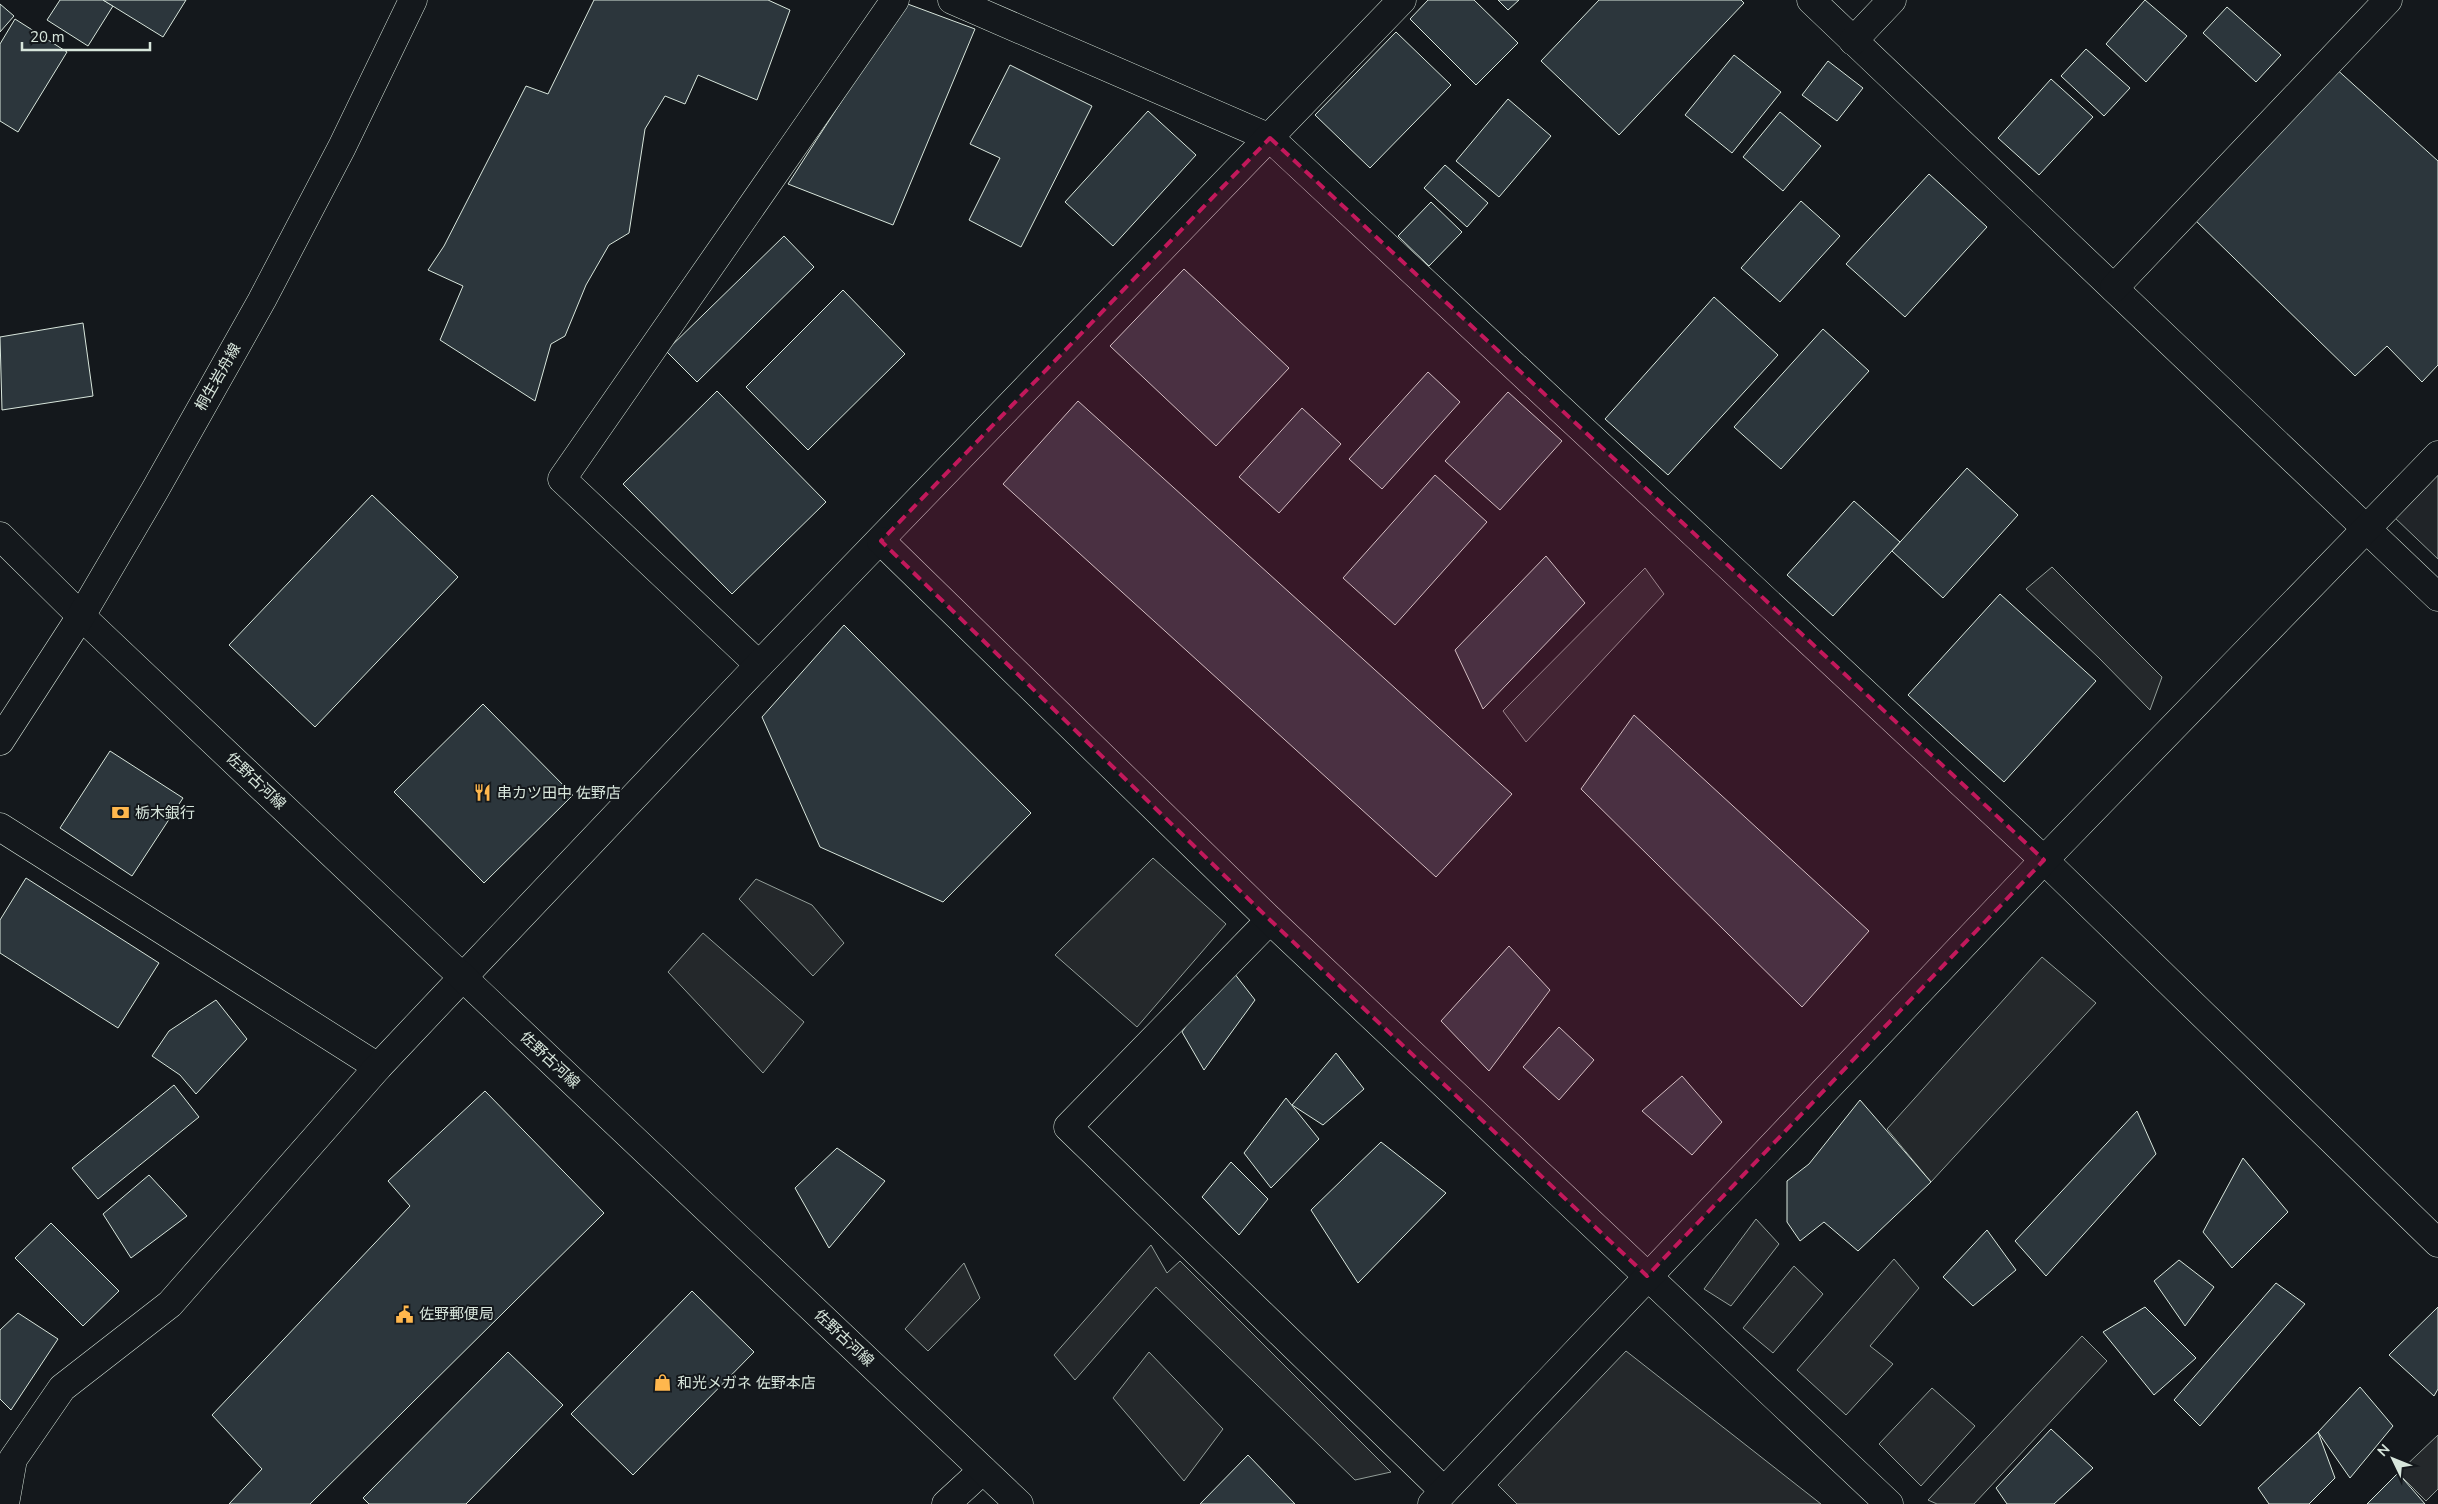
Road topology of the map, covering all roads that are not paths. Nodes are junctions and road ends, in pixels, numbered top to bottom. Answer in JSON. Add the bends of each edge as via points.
{"nodes":[{"id":1,"x":413,"y":0,"type":"edge"},
{"id":2,"x":895,"y":0,"type":"edge"},
{"id":3,"x":952,"y":0,"type":"edge"},
{"id":4,"x":1402,"y":0,"type":"edge"},
{"id":5,"x":1810,"y":0,"type":"edge"},
{"id":6,"x":1892,"y":0,"type":"edge"},
{"id":7,"x":2388,"y":0,"type":"edge"},
{"id":8,"x":1853,"y":40,"type":"junction"},
{"id":9,"x":1270,"y":138,"type":"junction"},
{"id":10,"x":2114,"y":288,"type":"junction"},
{"id":11,"x":2438,"y":455,"type":"edge"},
{"id":12,"x":2367,"y":529,"type":"junction"},
{"id":13,"x":0,"y":536,"type":"edge"},
{"id":14,"x":881,"y":541,"type":"junction"},
{"id":15,"x":2438,"y":597,"type":"edge"},
{"id":16,"x":81,"y":616,"type":"junction"},
{"id":17,"x":759,"y":665,"type":"junction"},
{"id":18,"x":0,"y":741,"type":"edge"},
{"id":19,"x":0,"y":827,"type":"edge"},
{"id":20,"x":2044,"y":860,"type":"junction"},
{"id":21,"x":1270,"y":920,"type":"junction"},
{"id":22,"x":463,"y":977,"type":"junction"},
{"id":23,"x":378,"y":1067,"type":"junction"},
{"id":24,"x":2438,"y":1242,"type":"edge"},
{"id":25,"x":1647,"y":1276,"type":"junction"},
{"id":26,"x":983,"y":1470,"type":"junction"},
{"id":27,"x":1438,"y":1498,"type":"edge"},
{"id":28,"x":5,"y":1504,"type":"edge"},
{"id":29,"x":946,"y":1504,"type":"edge"},
{"id":30,"x":1019,"y":1504,"type":"edge"},
{"id":31,"x":1889,"y":1504,"type":"edge"}],
"edges":[{"from":1,"to":16,"type":"street","name":"桐生岩舟線","via":[[342,147],[262,300]]},
{"from":2,"to":17,"type":"street","via":[[562,479]]},
{"from":3,"to":9,"type":"street"},
{"from":4,"to":9,"type":"street"},
{"from":5,"to":8,"type":"street"},
{"from":6,"to":8,"type":"street"},
{"from":7,"to":10,"type":"street"},
{"from":8,"to":10,"type":"street"},
{"from":9,"to":14,"type":"street"},
{"from":9,"to":20,"type":"street"},
{"from":10,"to":12,"type":"street"},
{"from":11,"to":12,"type":"street"},
{"from":12,"to":15,"type":"street"},
{"from":12,"to":20,"type":"street"},
{"from":13,"to":16,"type":"street","name":"佐野古河線"},
{"from":14,"to":17,"type":"street"},
{"from":14,"to":21,"type":"street"},
{"from":16,"to":18,"type":"street","name":"桐生岩舟線"},
{"from":16,"to":22,"type":"street","name":"佐野古河線"},
{"from":17,"to":22,"type":"street"},
{"from":19,"to":23,"type":"street"},
{"from":20,"to":24,"type":"street"},
{"from":20,"to":25,"type":"street"},
{"from":21,"to":25,"type":"street"},
{"from":21,"to":27,"type":"street","via":[[1068,1127]]},
{"from":22,"to":23,"type":"street"},
{"from":22,"to":26,"type":"street","name":"佐野古河線"},
{"from":23,"to":28,"type":"street","via":[[170,1304],[62,1388],[13,1459]]},
{"from":25,"to":27,"type":"street"},
{"from":25,"to":31,"type":"street"},
{"from":26,"to":29,"type":"street"},
{"from":26,"to":30,"type":"street","name":"佐野古河線"}]}
